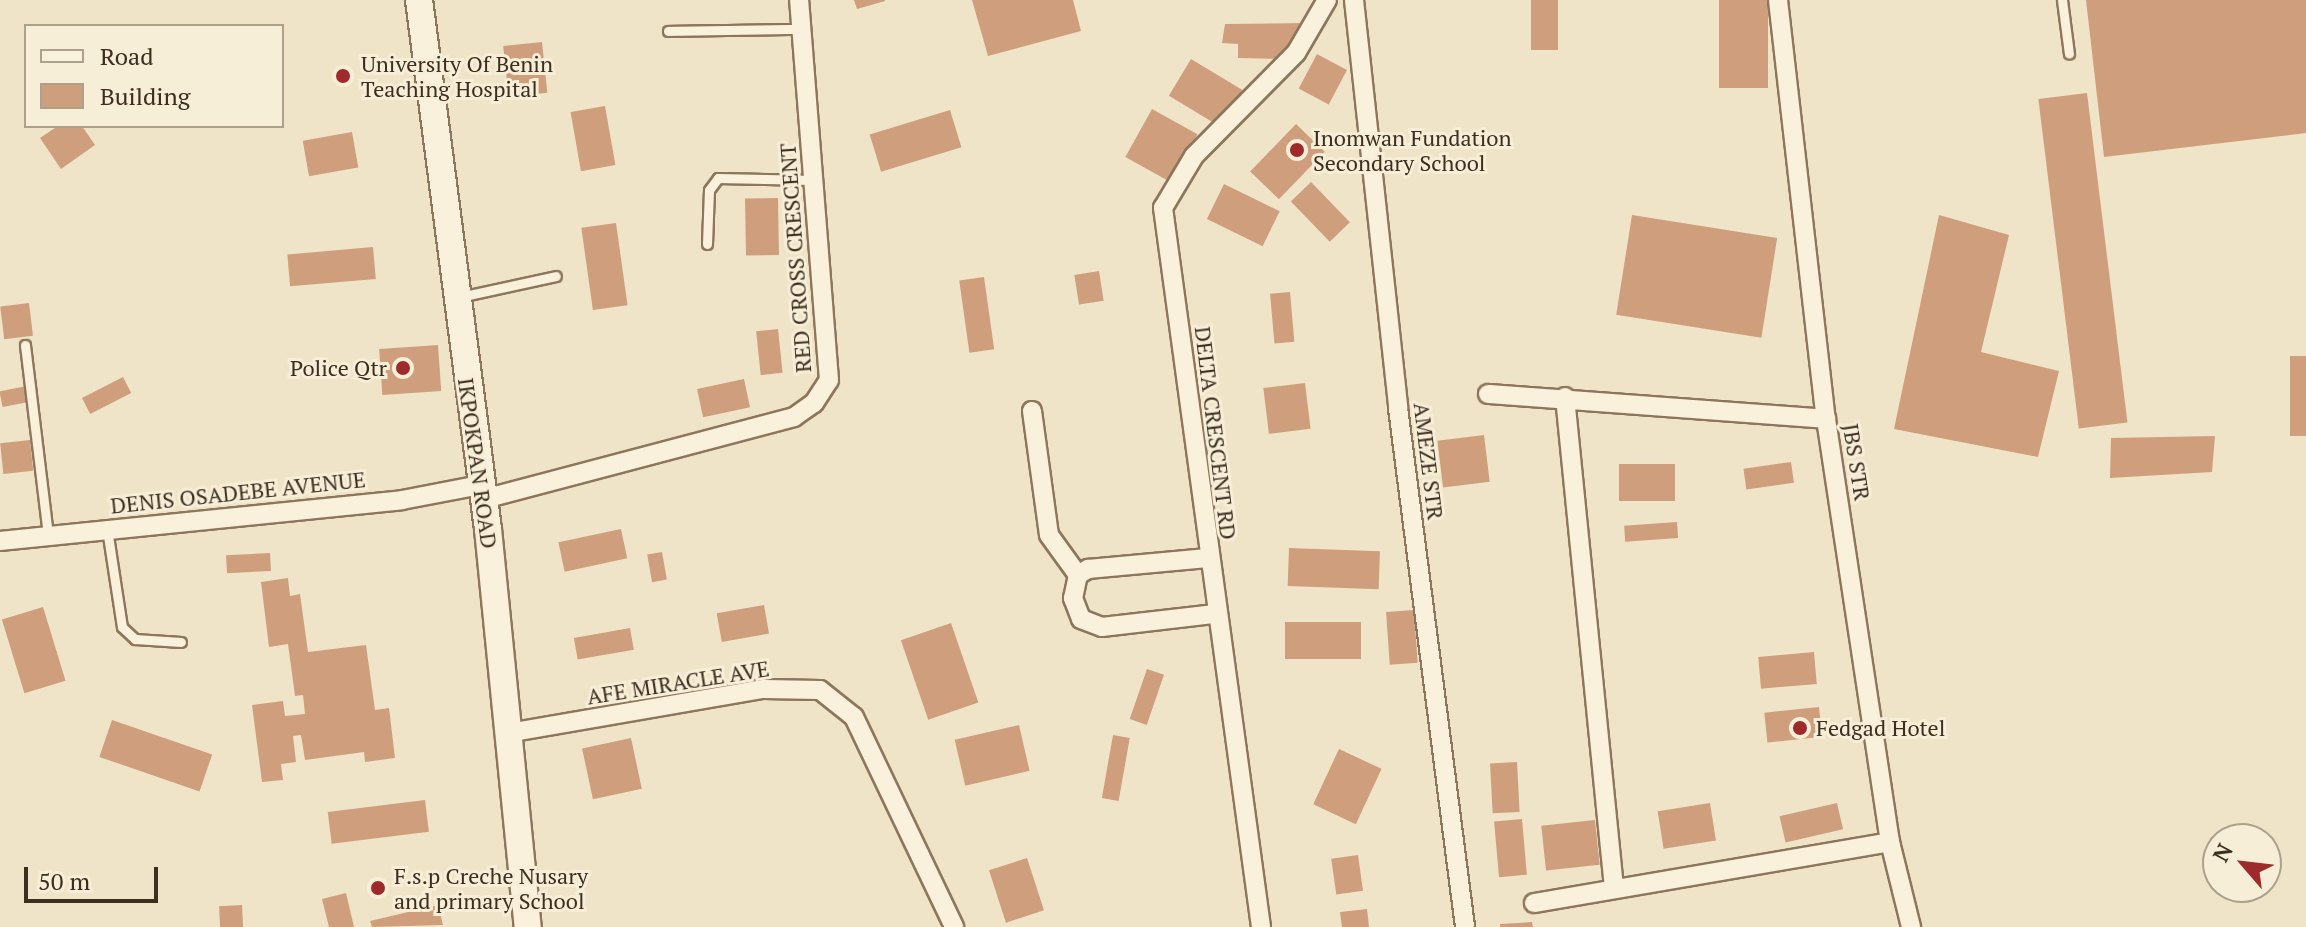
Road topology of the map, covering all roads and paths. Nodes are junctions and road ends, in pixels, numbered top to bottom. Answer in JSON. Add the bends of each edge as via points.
{"nodes":[{"id":1,"x":419,"y":0,"type":"edge"},
{"id":2,"x":799,"y":0,"type":"edge"},
{"id":3,"x":1327,"y":0,"type":"edge"},
{"id":4,"x":1354,"y":0,"type":"edge"},
{"id":5,"x":1778,"y":0,"type":"edge"},
{"id":6,"x":2062,"y":0,"type":"edge"},
{"id":7,"x":801,"y":29,"type":"junction"},
{"id":8,"x":668,"y":31,"type":"dead end"},
{"id":9,"x":2069,"y":54,"type":"dead end"},
{"id":10,"x":813,"y":180,"type":"junction"},
{"id":11,"x":707,"y":244,"type":"dead end"},
{"id":12,"x":556,"y":276,"type":"dead end"},
{"id":13,"x":457,"y":298,"type":"junction"},
{"id":14,"x":25,"y":345,"type":"dead end"},
{"id":15,"x":1488,"y":394,"type":"dead end"},
{"id":16,"x":1565,"y":397,"type":"junction"},
{"id":17,"x":1032,"y":411,"type":"dead end"},
{"id":18,"x":1826,"y":419,"type":"junction"},
{"id":19,"x":482,"y":492,"type":"junction"},
{"id":20,"x":107,"y":529,"type":"junction"},
{"id":21,"x":48,"y":535,"type":"junction"},
{"id":22,"x":0,"y":541,"type":"edge"},
{"id":23,"x":1207,"y":558,"type":"junction"},
{"id":24,"x":1083,"y":572,"type":"junction"},
{"id":25,"x":1215,"y":614,"type":"junction"},
{"id":26,"x":181,"y":642,"type":"dead end"},
{"id":27,"x":508,"y":733,"type":"junction"},
{"id":28,"x":1890,"y":842,"type":"junction"},
{"id":29,"x":1614,"y":886,"type":"junction"},
{"id":30,"x":1534,"y":903,"type":"dead end"},
{"id":31,"x":528,"y":927,"type":"edge"},
{"id":32,"x":954,"y":927,"type":"edge"},
{"id":33,"x":1261,"y":927,"type":"edge"},
{"id":34,"x":1465,"y":927,"type":"edge"},
{"id":35,"x":1911,"y":927,"type":"edge"}],
"edges":[{"from":1,"to":13,"type":"street","name":"IKPOKPAN ROAD"},
{"from":2,"to":7,"type":"street","name":"RED CROSS CRESCENT"},
{"from":3,"to":23,"type":"street","name":"DELTA CRESCENT RD","via":[[1296,53],[1194,156],[1163,208]]},
{"from":4,"to":34,"type":"street","name":"AMEZE STR","via":[[1398,408]]},
{"from":5,"to":18,"type":"street","name":"JBS STR"},
{"from":6,"to":9,"type":"lane"},
{"from":7,"to":8,"type":"lane"},
{"from":7,"to":10,"type":"street","name":"RED CROSS CRESCENT"},
{"from":10,"to":11,"type":"lane","via":[[718,178],[709,190]]},
{"from":10,"to":19,"type":"street","name":"RED CROSS CRESCENT","via":[[829,380],[814,403],[794,417]]},
{"from":12,"to":13,"type":"lane"},
{"from":13,"to":19,"type":"street","name":"IKPOKPAN ROAD"},
{"from":14,"to":21,"type":"lane"},
{"from":15,"to":16,"type":"street"},
{"from":16,"to":18,"type":"street"},
{"from":16,"to":29,"type":"street"},
{"from":17,"to":24,"type":"street","via":[[1049,535]]},
{"from":18,"to":28,"type":"street","name":"JBS STR"},
{"from":19,"to":20,"type":"street","name":"DENIS OSADEBE AVENUE"},
{"from":19,"to":27,"type":"street","name":"IKPOKPAN ROAD"},
{"from":20,"to":21,"type":"street","name":"DENIS OSADEBE AVENUE"},
{"from":20,"to":26,"type":"lane","via":[[122,627],[135,639]]},
{"from":21,"to":22,"type":"street","name":"DENIS OSADEBE AVENUE"},
{"from":23,"to":24,"type":"street"},
{"from":23,"to":25,"type":"street","name":"DELTA CRESCENT RD"},
{"from":24,"to":25,"type":"street","via":[[1073,598],[1081,619],[1089,624],[1102,627]]},
{"from":25,"to":33,"type":"street","name":"DELTA CRESCENT RD"},
{"from":27,"to":31,"type":"street","name":"IKPOKPAN ROAD"},
{"from":27,"to":32,"type":"street","name":"AFE MIRACLE AVE","via":[[764,689],[820,690],[854,717]]},
{"from":28,"to":29,"type":"street"},
{"from":28,"to":35,"type":"street","name":"JBS STR"},
{"from":29,"to":30,"type":"street"}]}
